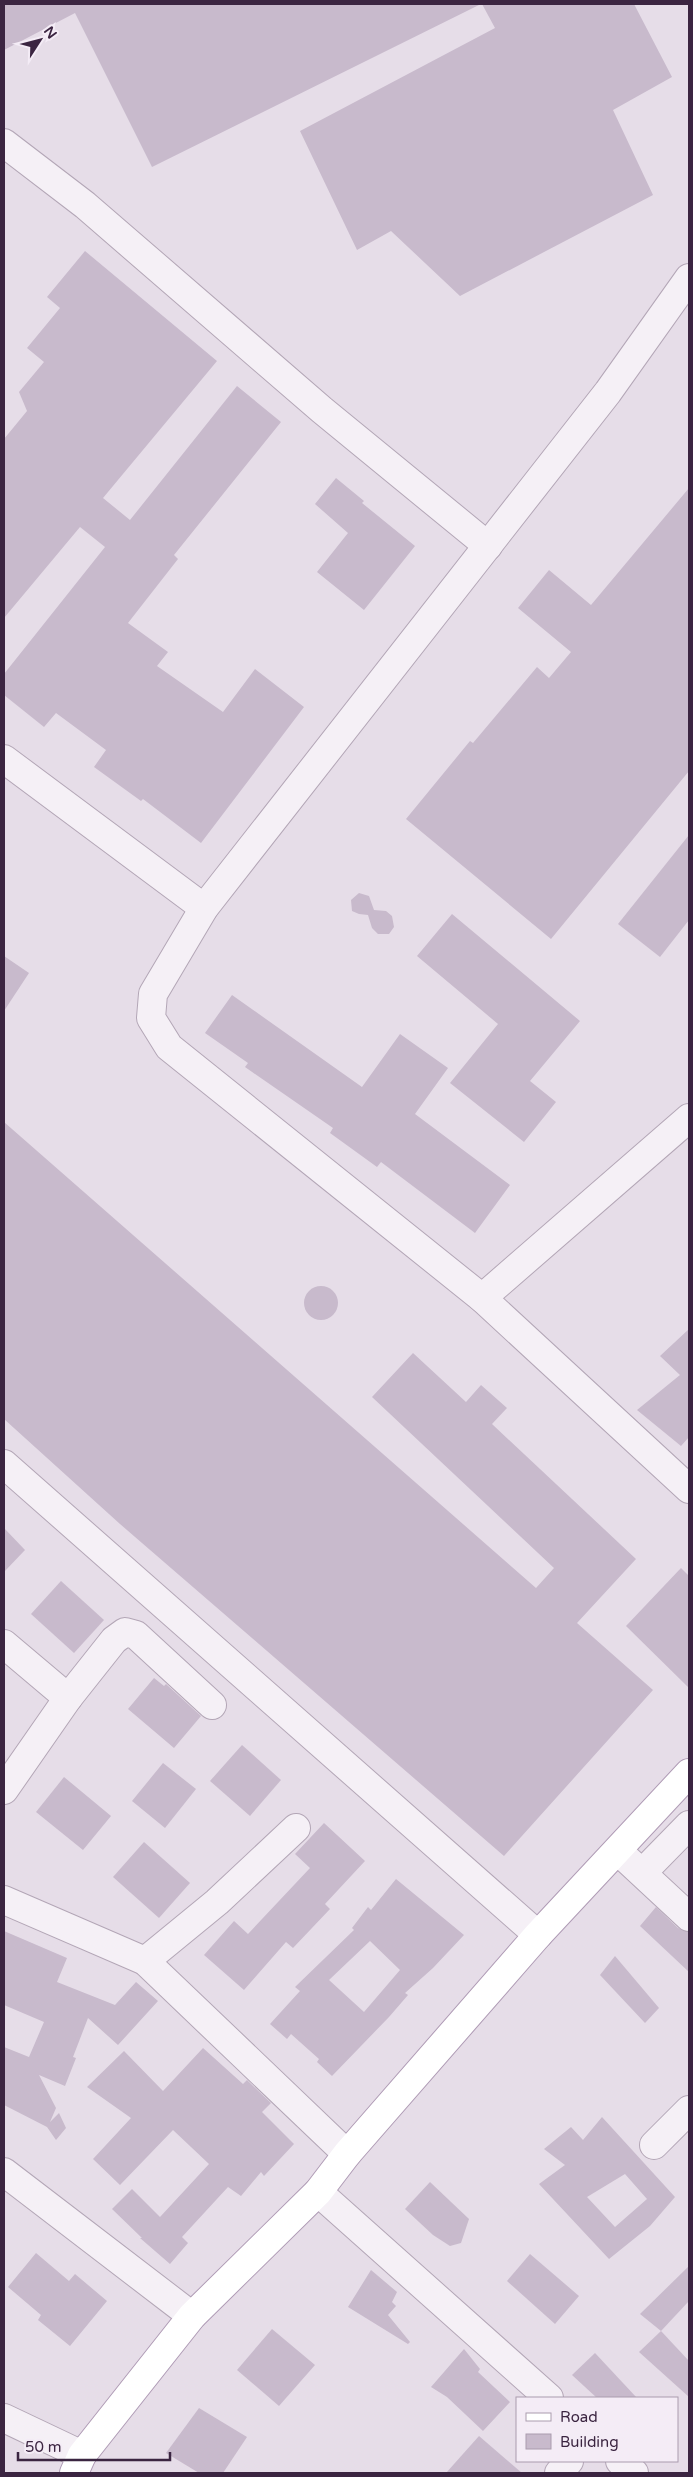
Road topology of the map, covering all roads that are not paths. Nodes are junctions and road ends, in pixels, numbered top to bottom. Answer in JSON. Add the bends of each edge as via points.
{"nodes":[{"id":1,"x":4,"y":143,"type":"edge"},
{"id":2,"x":689,"y":278,"type":"edge"},
{"id":3,"x":488,"y":546,"type":"junction"},
{"id":4,"x":4,"y":759,"type":"edge"},
{"id":5,"x":204,"y":908,"type":"junction"},
{"id":6,"x":689,"y":1118,"type":"edge"},
{"id":7,"x":482,"y":1298,"type":"junction"},
{"id":8,"x":4,"y":1464,"type":"edge"},
{"id":9,"x":689,"y":1489,"type":"edge"},
{"id":10,"x":4,"y":1644,"type":"edge"},
{"id":11,"x":68,"y":1698,"type":"junction"},
{"id":12,"x":212,"y":1706,"type":"dead end"},
{"id":13,"x":689,"y":1773,"type":"edge"},
{"id":14,"x":4,"y":1790,"type":"edge"},
{"id":15,"x":689,"y":1825,"type":"edge"},
{"id":16,"x":296,"y":1828,"type":"dead end"},
{"id":17,"x":618,"y":1850,"type":"junction"},
{"id":18,"x":643,"y":1872,"type":"junction"},
{"id":19,"x":4,"y":1900,"type":"edge"},
{"id":20,"x":689,"y":1917,"type":"edge"},
{"id":21,"x":538,"y":1935,"type":"junction"},
{"id":22,"x":145,"y":1961,"type":"junction"},
{"id":23,"x":689,"y":2110,"type":"edge"},
{"id":24,"x":654,"y":2145,"type":"dead end"},
{"id":25,"x":347,"y":2154,"type":"junction"},
{"id":26,"x":4,"y":2172,"type":"edge"},
{"id":27,"x":318,"y":2192,"type":"junction"},
{"id":28,"x":192,"y":2316,"type":"junction"},
{"id":29,"x":548,"y":2397,"type":"edge"},
{"id":30,"x":4,"y":2418,"type":"edge"},
{"id":31,"x":568,"y":2462,"type":"edge"},
{"id":32,"x":621,"y":2462,"type":"edge"},
{"id":33,"x":78,"y":2464,"type":"edge"},
{"id":34,"x":558,"y":2473,"type":"edge"},
{"id":35,"x":634,"y":2473,"type":"edge"}],
"edges":[{"from":1,"to":3,"type":"street","via":[[85,205],[322,410]]},
{"from":2,"to":3,"type":"street","via":[[608,392]]},
{"from":3,"to":5,"type":"street"},
{"from":4,"to":5,"type":"street"},
{"from":5,"to":7,"type":"street","via":[[153,994],[151,1018],[170,1047]]},
{"from":6,"to":7,"type":"street"},
{"from":7,"to":9,"type":"street"},
{"from":8,"to":21,"type":"street"},
{"from":10,"to":11,"type":"street"},
{"from":11,"to":12,"type":"street","via":[[114,1640],[125,1632],[136,1635]]},
{"from":11,"to":14,"type":"street"},
{"from":13,"to":17,"type":"main road"},
{"from":15,"to":18,"type":"street"},
{"from":16,"to":22,"type":"street","via":[[217,1902]]},
{"from":17,"to":18,"type":"street"},
{"from":17,"to":21,"type":"main road"},
{"from":18,"to":20,"type":"street"},
{"from":19,"to":22,"type":"street"},
{"from":21,"to":25,"type":"main road"},
{"from":22,"to":25,"type":"street"},
{"from":23,"to":24,"type":"street"},
{"from":25,"to":27,"type":"main road"},
{"from":26,"to":28,"type":"street"},
{"from":27,"to":28,"type":"main road"},
{"from":27,"to":29,"type":"street"},
{"from":28,"to":33,"type":"main road"},
{"from":30,"to":33,"type":"street"},
{"from":31,"to":34,"type":"street"},
{"from":32,"to":35,"type":"street"}]}
